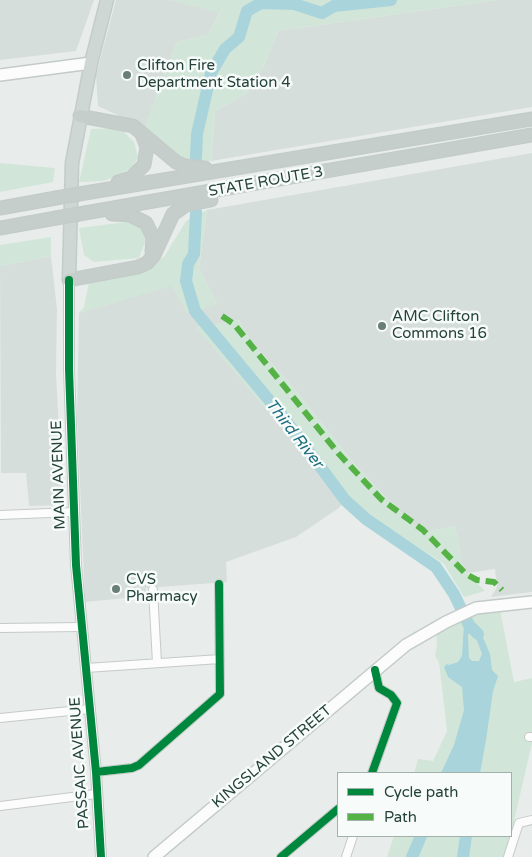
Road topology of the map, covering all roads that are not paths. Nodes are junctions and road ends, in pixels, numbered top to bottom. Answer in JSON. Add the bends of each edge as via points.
{"nodes":[{"id":1,"x":107,"y":0,"type":"edge"},
{"id":2,"x":91,"y":63,"type":"junction"},
{"id":3,"x":0,"y":75,"type":"edge"},
{"id":4,"x":80,"y":116,"type":"junction"},
{"id":5,"x":532,"y":119,"type":"edge"},
{"id":6,"x":141,"y":132,"type":"junction"},
{"id":7,"x":532,"y":135,"type":"edge"},
{"id":8,"x":396,"y":158,"type":"junction"},
{"id":9,"x":225,"y":170,"type":"junction"},
{"id":10,"x":79,"y":194,"type":"junction"},
{"id":11,"x":0,"y":208,"type":"edge"},
{"id":12,"x":79,"y":214,"type":"junction"},
{"id":13,"x":0,"y":228,"type":"edge"},
{"id":14,"x":147,"y":263,"type":"junction"},
{"id":15,"x":69,"y":280,"type":"junction"},
{"id":16,"x":74,"y":512,"type":"junction"},
{"id":17,"x":0,"y":515,"type":"edge"},
{"id":18,"x":219,"y":584,"type":"dead end"},
{"id":19,"x":153,"y":590,"type":"dead end"},
{"id":20,"x":532,"y":602,"type":"edge"},
{"id":21,"x":80,"y":626,"type":"junction"},
{"id":22,"x":0,"y":628,"type":"edge"},
{"id":23,"x":220,"y":659,"type":"junction"},
{"id":24,"x":157,"y":663,"type":"junction"},
{"id":25,"x":86,"y":668,"type":"junction"},
{"id":26,"x":375,"y":670,"type":"junction"},
{"id":27,"x":90,"y":710,"type":"junction"},
{"id":28,"x":0,"y":718,"type":"edge"},
{"id":29,"x":96,"y":772,"type":"junction"},
{"id":30,"x":372,"y":772,"type":"edge"},
{"id":31,"x":96,"y":794,"type":"junction"},
{"id":32,"x":0,"y":806,"type":"edge"},
{"id":33,"x":337,"y":810,"type":"edge"},
{"id":34,"x":532,"y":820,"type":"edge"},
{"id":35,"x":353,"y":837,"type":"edge"},
{"id":36,"x":101,"y":857,"type":"edge"},
{"id":37,"x":154,"y":857,"type":"edge"},
{"id":38,"x":282,"y":857,"type":"edge"},
{"id":39,"x":346,"y":857,"type":"edge"},
{"id":40,"x":508,"y":857,"type":"edge"}],
"edges":[{"from":1,"to":2,"type":"main road","name":"MAIN AVENUE"},
{"from":2,"to":3,"type":"main road"},
{"from":2,"to":4,"type":"main road","name":"MAIN AVENUE"},
{"from":4,"to":6,"type":"highway","via":[[125,123]]},
{"from":4,"to":15,"type":"main road","name":"MAIN AVENUE","via":[[70,188]]},
{"from":5,"to":9,"type":"highway","name":"STATE ROUTE 3"},
{"from":6,"to":9,"type":"highway","via":[[176,162]]},
{"from":6,"to":10,"type":"highway","via":[[147,156],[139,173]]},
{"from":7,"to":8,"type":"highway","name":"STATE ROUTE 3"},
{"from":8,"to":12,"type":"highway","name":"STATE ROUTE 3"},
{"from":8,"to":14,"type":"highway","via":[[186,205],[168,221],[154,255]]},
{"from":9,"to":10,"type":"highway","name":"STATE ROUTE 3"},
{"from":10,"to":11,"type":"highway","name":"STATE ROUTE 3","bridge":true},
{"from":12,"to":13,"type":"highway","name":"STATE ROUTE 3","bridge":true},
{"from":12,"to":14,"type":"highway","via":[[130,214],[140,218],[151,229],[153,237]]},
{"from":14,"to":15,"type":"highway"},
{"from":15,"to":16,"type":"street","name":"MAIN AVENUE"},
{"from":16,"to":17,"type":"street"},
{"from":16,"to":21,"type":"street","name":"MAIN AVENUE"},
{"from":18,"to":23,"type":"street"},
{"from":19,"to":24,"type":"street"},
{"from":20,"to":26,"type":"main road","name":"KINGSLAND STREET","via":[[464,613],[406,645]]},
{"from":21,"to":22,"type":"street"},
{"from":21,"to":25,"type":"street","name":"MAIN AVENUE"},
{"from":23,"to":24,"type":"street"},
{"from":23,"to":29,"type":"street","via":[[222,687],[216,699],[138,765]]},
{"from":24,"to":25,"type":"street"},
{"from":25,"to":27,"type":"street","name":"PASSAIC AVENUE"},
{"from":26,"to":30,"type":"street","via":[[379,688],[392,695],[397,703]]},
{"from":26,"to":37,"type":"main road","name":"KINGSLAND STREET"},
{"from":27,"to":28,"type":"street"},
{"from":27,"to":29,"type":"street","name":"PASSAIC AVENUE"},
{"from":29,"to":31,"type":"street","name":"PASSAIC AVENUE"},
{"from":31,"to":32,"type":"street"},
{"from":31,"to":36,"type":"street","name":"PASSAIC AVENUE"},
{"from":33,"to":38,"type":"street"},
{"from":34,"to":40,"type":"street","via":[[519,823]]},
{"from":35,"to":39,"type":"street"}]}
